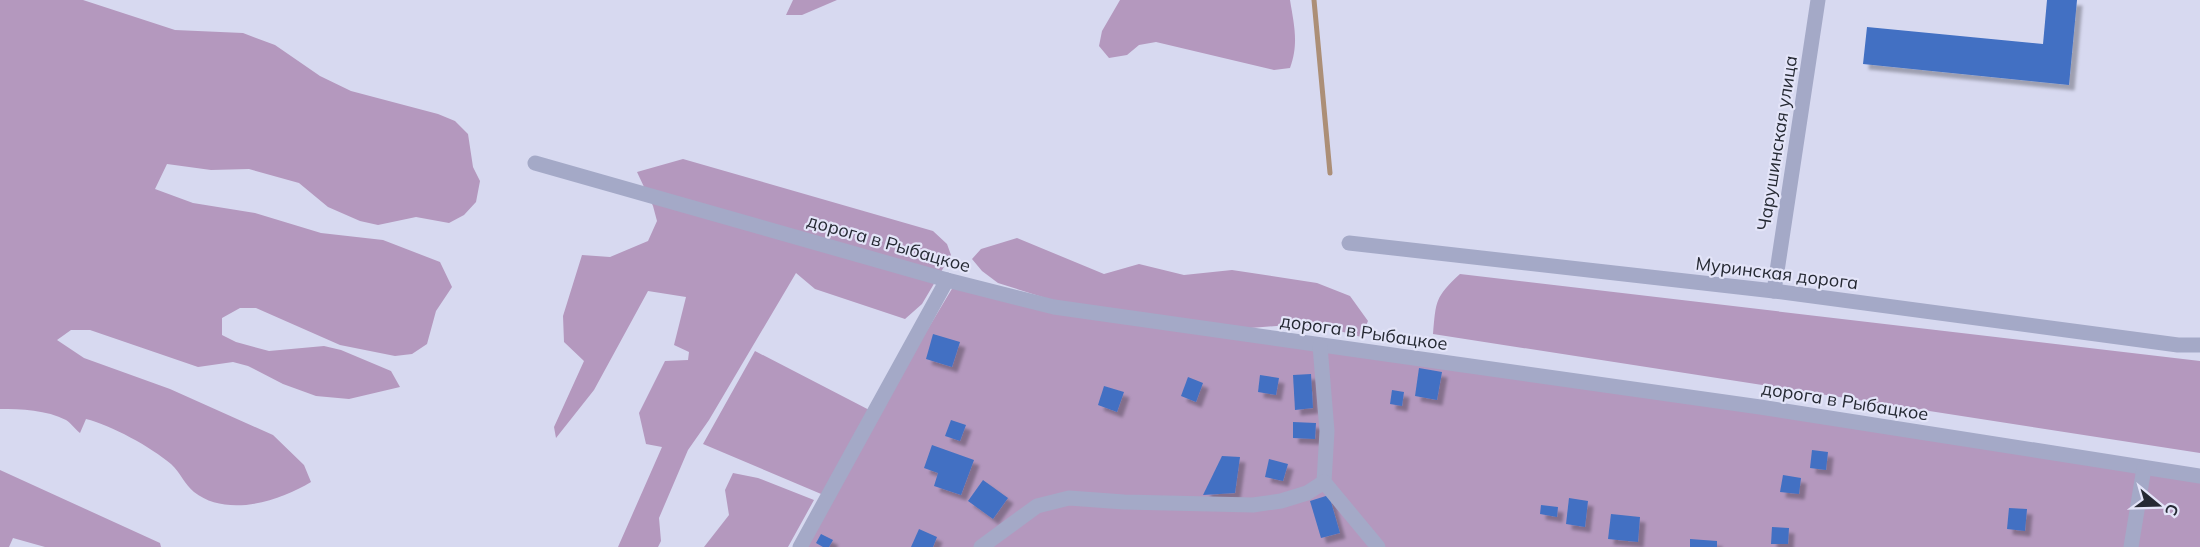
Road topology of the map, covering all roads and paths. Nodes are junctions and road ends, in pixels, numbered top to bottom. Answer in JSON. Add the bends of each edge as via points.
{"nodes":[{"id":1,"x":1818,"y":0,"type":"edge"},
{"id":2,"x":535,"y":163,"type":"dead end"},
{"id":3,"x":1349,"y":243,"type":"dead end"},
{"id":4,"x":947,"y":280,"type":"junction"},
{"id":5,"x":1774,"y":291,"type":"junction"},
{"id":6,"x":2200,"y":345,"type":"edge"},
{"id":7,"x":1320,"y":346,"type":"junction"},
{"id":8,"x":2144,"y":468,"type":"junction"},
{"id":9,"x":2200,"y":476,"type":"edge"},
{"id":10,"x":1324,"y":482,"type":"junction"},
{"id":11,"x":800,"y":547,"type":"edge"},
{"id":12,"x":981,"y":547,"type":"edge"},
{"id":13,"x":1378,"y":547,"type":"edge"},
{"id":14,"x":2131,"y":547,"type":"edge"}],
"edges":[{"from":1,"to":5,"type":"street","name":"Чарушинская улица"},
{"from":2,"to":4,"type":"street","name":"дорога в Рыбацкое"},
{"from":3,"to":5,"type":"street","name":"Муринская дорога"},
{"from":4,"to":7,"type":"street","name":"дорога в Рыбацкое","via":[[1054,307]]},
{"from":4,"to":11,"type":"street"},
{"from":5,"to":6,"type":"street","name":"Муринская дорога"},
{"from":7,"to":8,"type":"street","name":"дорога в Рыбацкое","via":[[1760,407]]},
{"from":7,"to":10,"type":"street","via":[[1327,431]]},
{"from":8,"to":9,"type":"street","name":"дорога в Рыбацкое"},
{"from":8,"to":14,"type":"street"},
{"from":10,"to":12,"type":"street","via":[[1307,493],[1253,505],[1069,498],[1037,506]]},
{"from":10,"to":13,"type":"street"}]}
